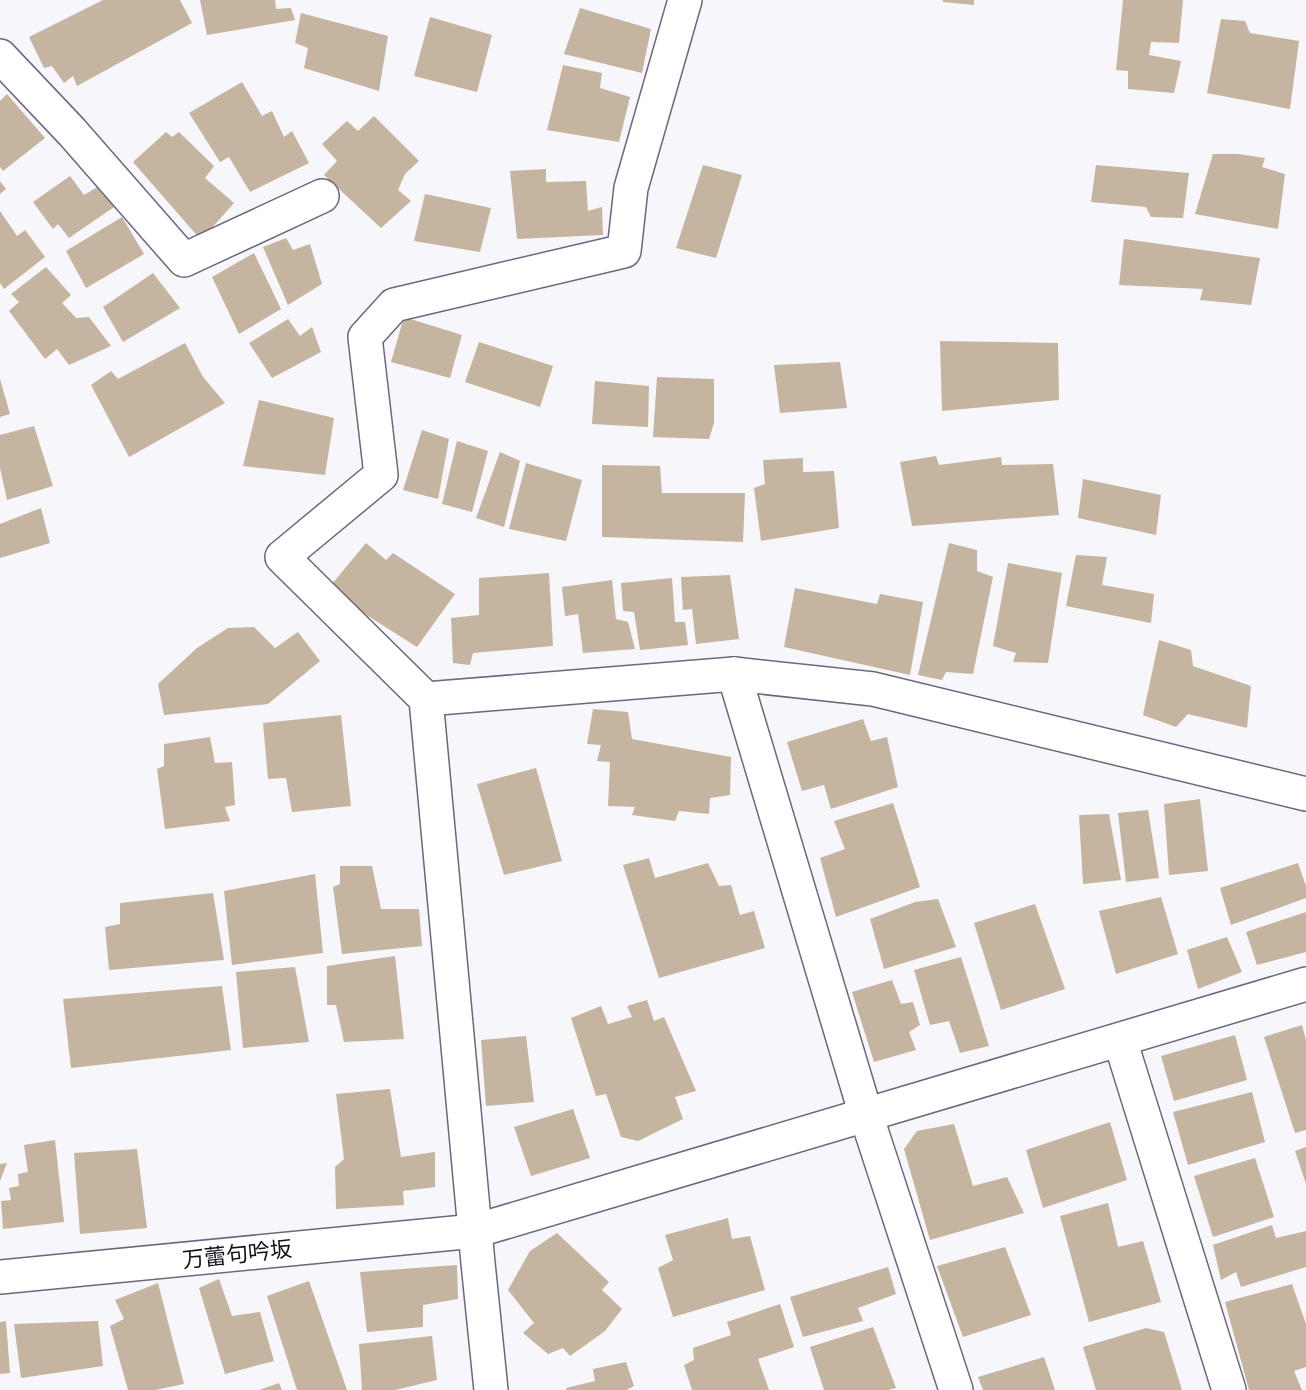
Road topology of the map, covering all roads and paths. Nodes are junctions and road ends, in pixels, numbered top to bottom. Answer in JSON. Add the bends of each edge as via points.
{"nodes":[{"id":1,"x":686,"y":0,"type":"edge"},
{"id":2,"x":0,"y":56,"type":"edge"},
{"id":3,"x":322,"y":196,"type":"dead end"},
{"id":4,"x":734,"y":674,"type":"junction"},
{"id":5,"x":426,"y":699,"type":"junction"},
{"id":6,"x":1306,"y":794,"type":"edge"},
{"id":7,"x":1306,"y":984,"type":"edge"},
{"id":8,"x":1120,"y":1040,"type":"junction"},
{"id":9,"x":866,"y":1114,"type":"junction"},
{"id":10,"x":475,"y":1231,"type":"junction"},
{"id":11,"x":0,"y":1277,"type":"edge"},
{"id":12,"x":491,"y":1390,"type":"edge"},
{"id":13,"x":956,"y":1390,"type":"edge"},
{"id":14,"x":1229,"y":1390,"type":"edge"}],
"edges":[{"from":1,"to":5,"type":"street","via":[[631,188],[624,251],[394,305],[365,337],[381,475],[282,557]]},
{"from":2,"to":3,"type":"street","via":[[184,260]]},
{"from":4,"to":5,"type":"street"},
{"from":4,"to":6,"type":"street","via":[[873,689]]},
{"from":4,"to":9,"type":"street"},
{"from":5,"to":10,"type":"street"},
{"from":7,"to":8,"type":"street","name":"万蕾句吟坂"},
{"from":8,"to":9,"type":"street","name":"万蕾句吟坂"},
{"from":8,"to":14,"type":"street"},
{"from":9,"to":10,"type":"street","name":"万蕾句吟坂"},
{"from":9,"to":13,"type":"street"},
{"from":10,"to":11,"type":"street","name":"万蕾句吟坂"},
{"from":10,"to":12,"type":"street"}]}
